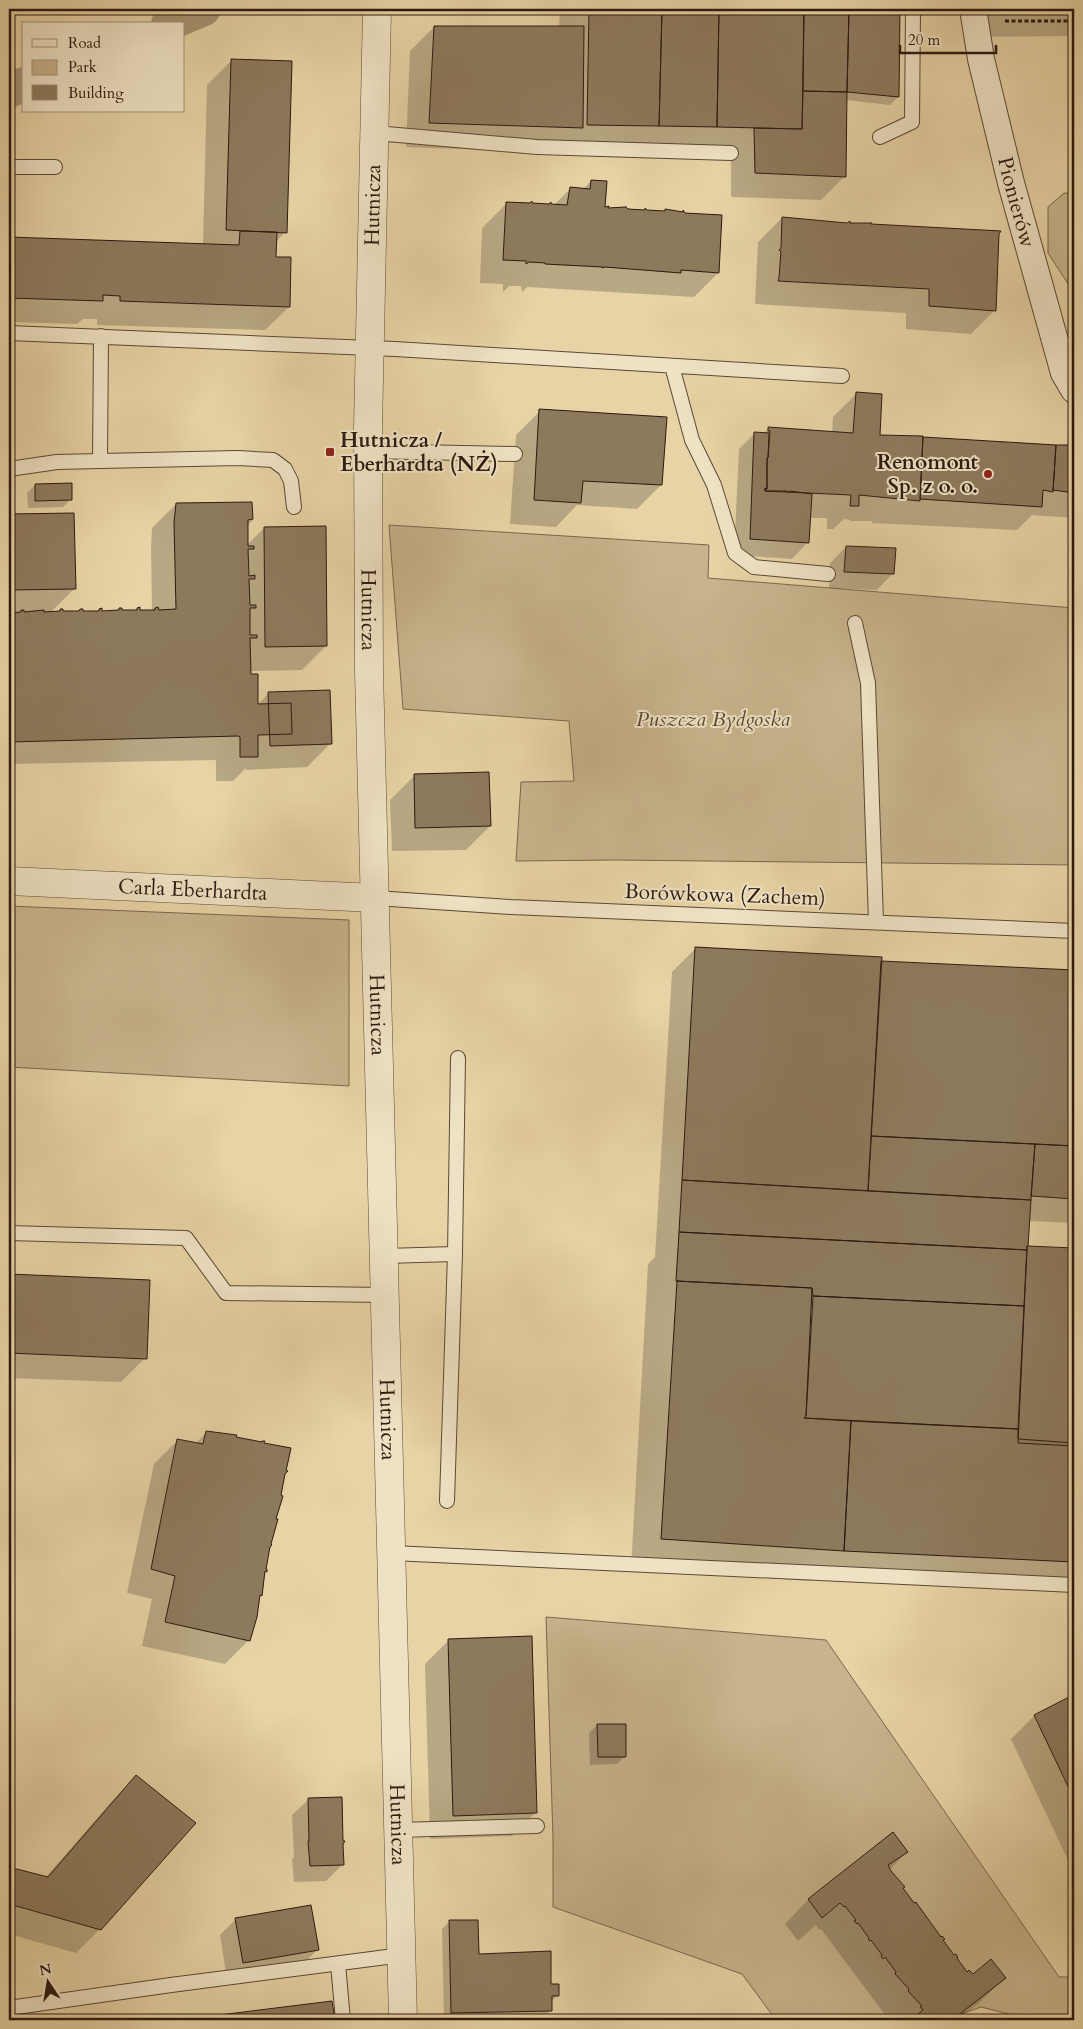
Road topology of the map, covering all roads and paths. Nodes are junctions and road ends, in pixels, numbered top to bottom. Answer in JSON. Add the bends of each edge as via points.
{"nodes":[{"id":1,"x":378,"y":9,"type":"edge"},
{"id":2,"x":913,"y":9,"type":"edge"},
{"id":3,"x":974,"y":15,"type":"edge"},
{"id":4,"x":1074,"y":21,"type":"edge"},
{"id":5,"x":375,"y":133,"type":"junction"},
{"id":6,"x":880,"y":136,"type":"dead end"},
{"id":7,"x":731,"y":153,"type":"dead end"},
{"id":8,"x":9,"y":167,"type":"edge"},
{"id":9,"x":55,"y":167,"type":"dead end"},
{"id":10,"x":9,"y":332,"type":"edge"},
{"id":11,"x":101,"y":336,"type":"junction"},
{"id":12,"x":370,"y":347,"type":"junction"},
{"id":13,"x":672,"y":366,"type":"junction"},
{"id":14,"x":842,"y":376,"type":"dead end"},
{"id":15,"x":1074,"y":390,"type":"edge"},
{"id":16,"x":368,"y":451,"type":"junction"},
{"id":17,"x":515,"y":454,"type":"dead end"},
{"id":18,"x":100,"y":461,"type":"junction"},
{"id":19,"x":9,"y":469,"type":"edge"},
{"id":20,"x":294,"y":507,"type":"dead end"},
{"id":21,"x":828,"y":574,"type":"dead end"},
{"id":22,"x":855,"y":623,"type":"dead end"},
{"id":23,"x":9,"y":881,"type":"edge"},
{"id":24,"x":375,"y":898,"type":"junction"},
{"id":25,"x":876,"y":922,"type":"junction"},
{"id":26,"x":1074,"y":931,"type":"edge"},
{"id":27,"x":458,"y":1058,"type":"dead end"},
{"id":28,"x":9,"y":1233,"type":"edge"},
{"id":29,"x":455,"y":1254,"type":"junction"},
{"id":30,"x":384,"y":1256,"type":"junction"},
{"id":31,"x":385,"y":1295,"type":"junction"},
{"id":32,"x":447,"y":1501,"type":"dead end"},
{"id":33,"x":392,"y":1553,"type":"junction"},
{"id":34,"x":1074,"y":1585,"type":"edge"},
{"id":35,"x":537,"y":1826,"type":"dead end"},
{"id":36,"x":398,"y":1830,"type":"junction"},
{"id":37,"x":402,"y":1956,"type":"junction"},
{"id":38,"x":338,"y":1964,"type":"junction"},
{"id":39,"x":9,"y":2008,"type":"edge"},
{"id":40,"x":343,"y":2020,"type":"edge"},
{"id":41,"x":404,"y":2020,"type":"edge"}],
"edges":[{"from":1,"to":5,"type":"street","name":"Hutnicza"},
{"from":2,"to":6,"type":"lane","via":[[912,122]]},
{"from":3,"to":4,"type":"path"},
{"from":3,"to":15,"type":"street","name":"Pionierów","via":[[981,59],[1011,183],[1064,373]]},
{"from":5,"to":7,"type":"lane","via":[[538,147]]},
{"from":5,"to":12,"type":"street","name":"Hutnicza"},
{"from":8,"to":9,"type":"lane"},
{"from":10,"to":11,"type":"lane"},
{"from":11,"to":12,"type":"lane"},
{"from":11,"to":18,"type":"lane"},
{"from":12,"to":13,"type":"lane"},
{"from":12,"to":16,"type":"street","name":"Hutnicza"},
{"from":13,"to":14,"type":"lane"},
{"from":13,"to":21,"type":"lane","via":[[692,440],[714,485],[735,552],[754,567]]},
{"from":16,"to":17,"type":"lane"},
{"from":16,"to":24,"type":"street","name":"Hutnicza"},
{"from":18,"to":19,"type":"lane","via":[[57,462]]},
{"from":18,"to":20,"type":"lane","via":[[274,460],[291,481]]},
{"from":22,"to":25,"type":"lane","via":[[868,684]]},
{"from":23,"to":24,"type":"street","name":"Carla Eberhardta"},
{"from":24,"to":25,"type":"lane","name":"Borówkowa (Zachem)"},
{"from":24,"to":30,"type":"street","name":"Hutnicza"},
{"from":25,"to":26,"type":"lane","name":"Borówkowa (Zachem)"},
{"from":27,"to":29,"type":"lane"},
{"from":28,"to":31,"type":"lane","via":[[186,1238],[226,1293]]},
{"from":29,"to":30,"type":"lane"},
{"from":29,"to":32,"type":"lane"},
{"from":30,"to":31,"type":"street","name":"Hutnicza"},
{"from":31,"to":33,"type":"street","name":"Hutnicza"},
{"from":33,"to":34,"type":"lane"},
{"from":33,"to":36,"type":"street","name":"Hutnicza"},
{"from":35,"to":36,"type":"lane"},
{"from":36,"to":37,"type":"street","name":"Hutnicza"},
{"from":37,"to":38,"type":"lane"},
{"from":37,"to":41,"type":"street","name":"Hutnicza"},
{"from":38,"to":39,"type":"lane"},
{"from":38,"to":40,"type":"lane"}]}
